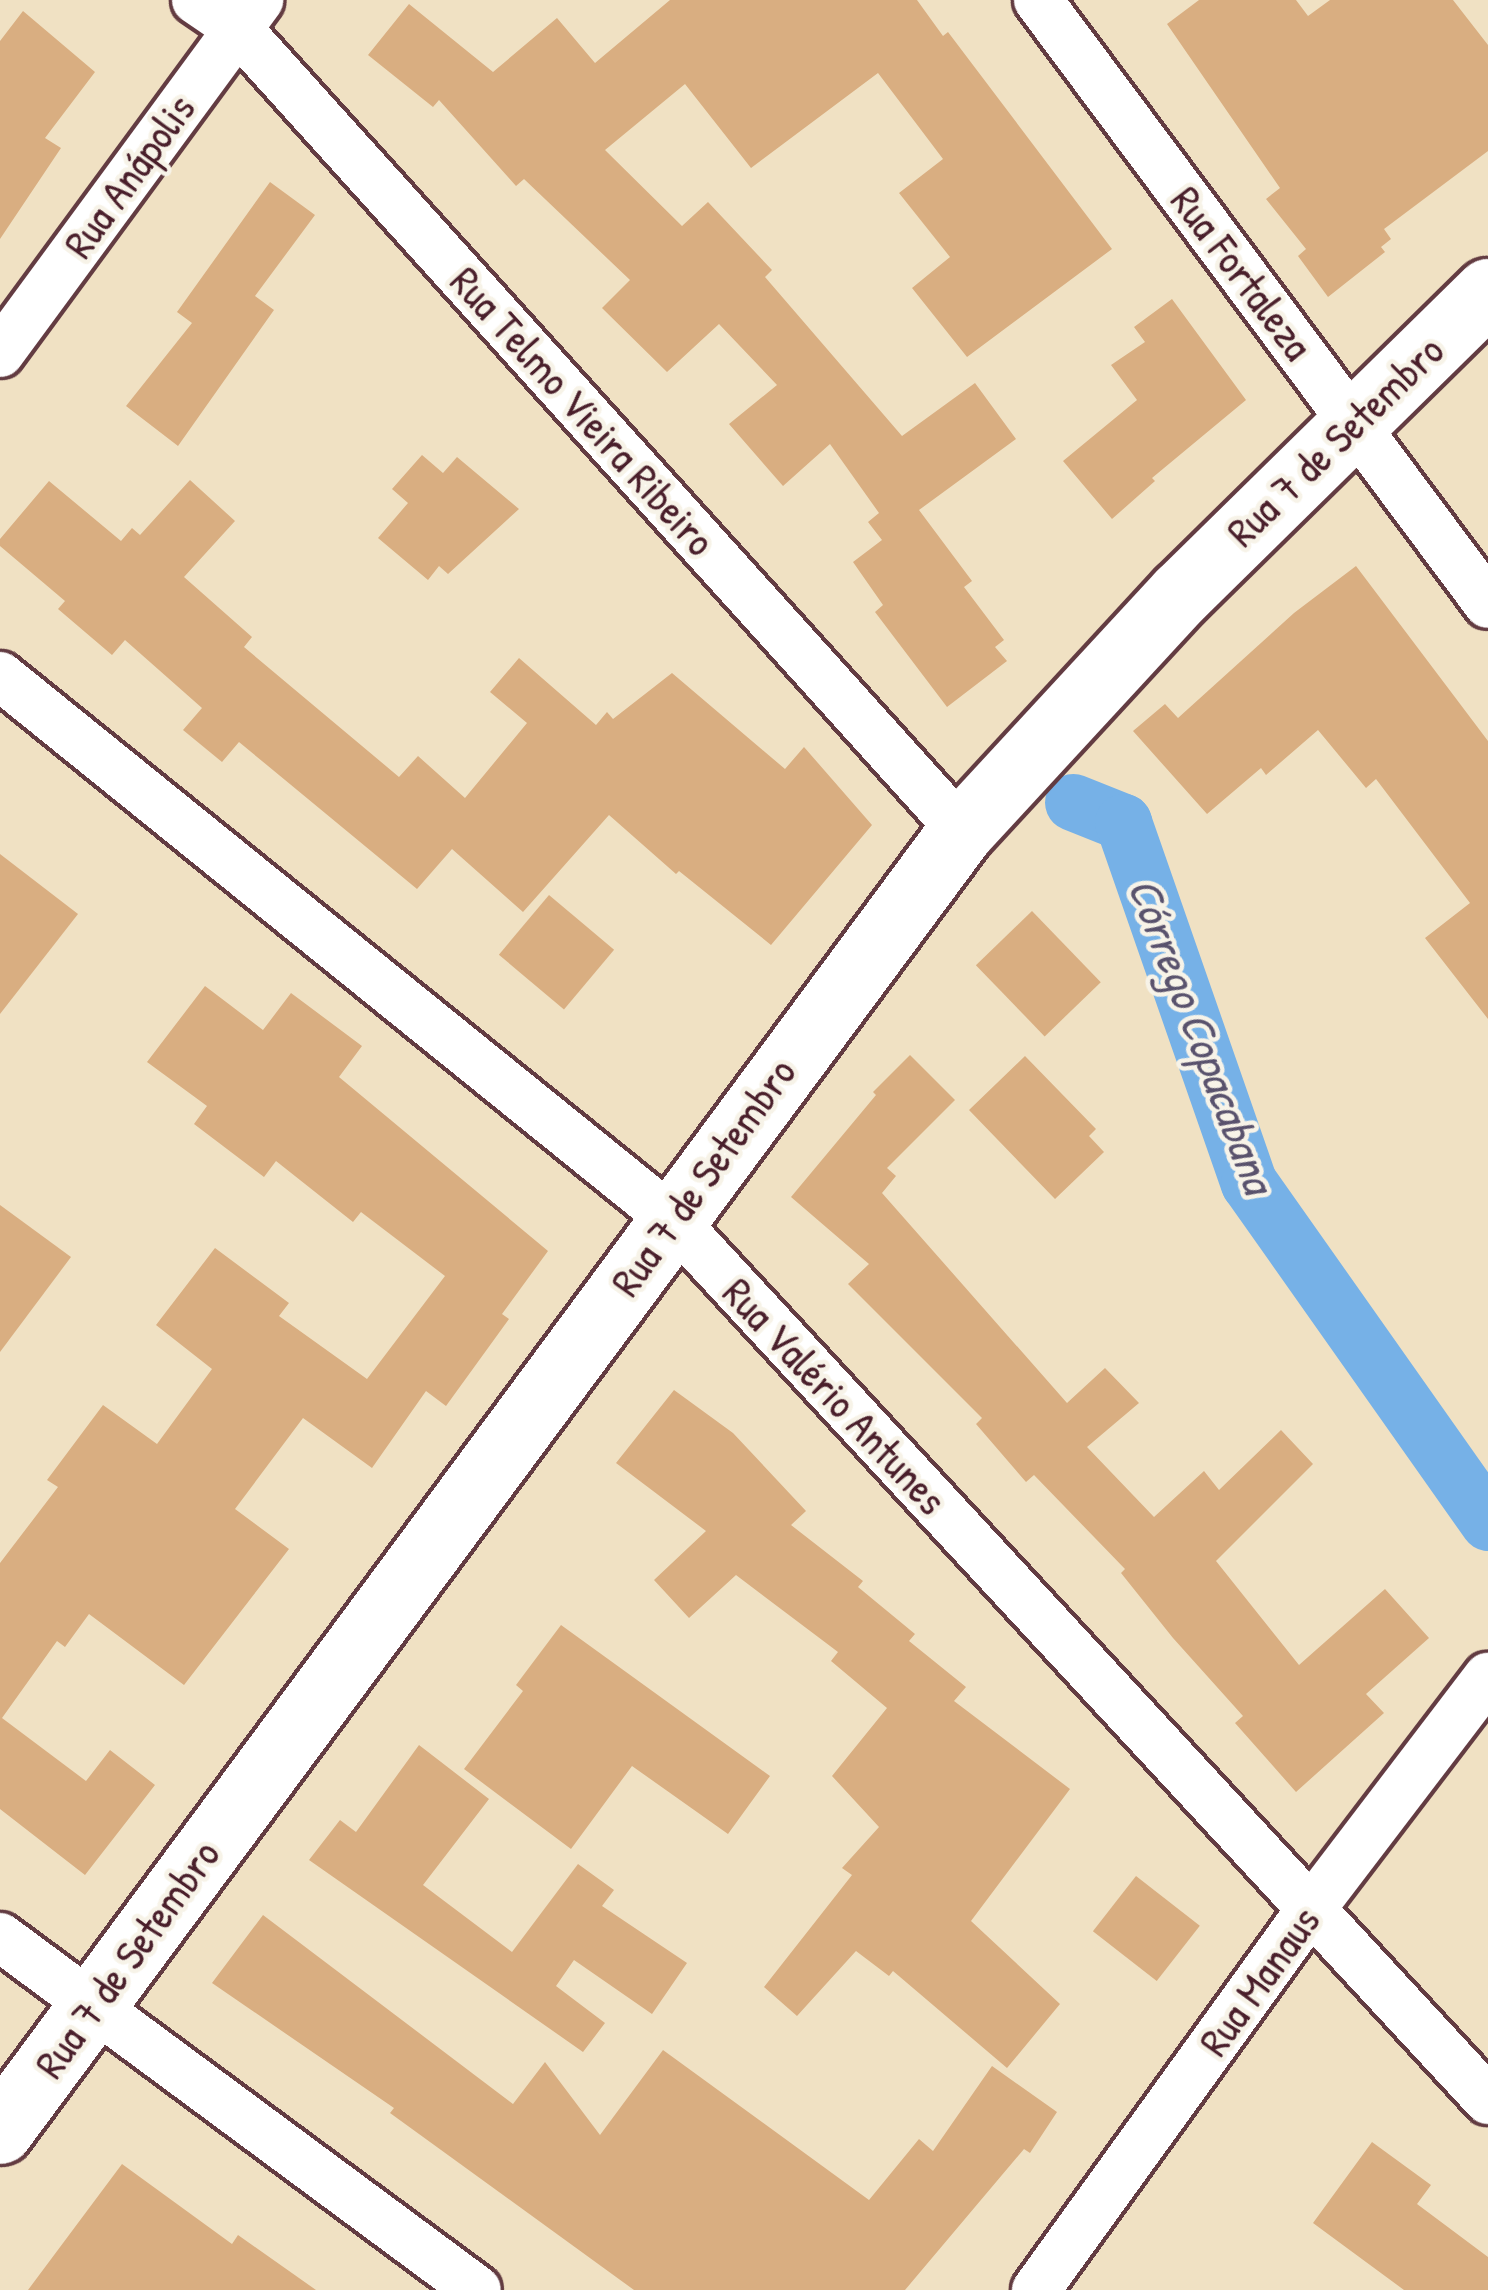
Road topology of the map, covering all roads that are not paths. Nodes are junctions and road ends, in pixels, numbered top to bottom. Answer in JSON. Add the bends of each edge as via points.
{"nodes":[{"id":1,"x":196,"y":0,"type":"edge"},
{"id":2,"x":1038,"y":0,"type":"edge"},
{"id":3,"x":248,"y":14,"type":"edge"},
{"id":4,"x":1488,"y":292,"type":"edge"},
{"id":5,"x":0,"y":353,"type":"edge"},
{"id":6,"x":1353,"y":422,"type":"junction"},
{"id":7,"x":1488,"y":604,"type":"edge"},
{"id":8,"x":0,"y":676,"type":"edge"},
{"id":9,"x":962,"y":831,"type":"junction"},
{"id":10,"x":671,"y":1219,"type":"junction"},
{"id":11,"x":1488,"y":1676,"type":"edge"},
{"id":12,"x":1311,"y":1909,"type":"junction"},
{"id":13,"x":0,"y":1937,"type":"edge"},
{"id":14,"x":92,"y":2006,"type":"junction"},
{"id":15,"x":1488,"y":2100,"type":"edge"},
{"id":16,"x":0,"y":2131,"type":"edge"},
{"id":17,"x":477,"y":2290,"type":"edge"},
{"id":18,"x":1036,"y":2290,"type":"edge"}],
"edges":[{"from":1,"to":3,"type":"street","name":"Rua Telmo Vieira Ribeiro"},
{"from":2,"to":6,"type":"street","name":"Rua Fortaleza"},
{"from":3,"to":5,"type":"street","name":"Rua Anápolis"},
{"from":3,"to":9,"type":"street","name":"Rua Telmo Vieira Ribeiro"},
{"from":4,"to":6,"type":"street","name":"Rua 7 de Setembro"},
{"from":6,"to":7,"type":"street","name":"Rua Fortaleza"},
{"from":6,"to":9,"type":"street","name":"Rua 7 de Setembro"},
{"from":8,"to":10,"type":"street","name":"Rua Valério Antunes"},
{"from":9,"to":10,"type":"street","name":"Rua 7 de Setembro"},
{"from":10,"to":12,"type":"street","name":"Rua Valério Antunes"},
{"from":10,"to":14,"type":"street","name":"Rua 7 de Setembro"},
{"from":11,"to":12,"type":"street","name":"Rua Manaus"},
{"from":12,"to":15,"type":"street","name":"Rua Valério Antunes"},
{"from":12,"to":18,"type":"street","name":"Rua Manaus"},
{"from":13,"to":14,"type":"street"},
{"from":14,"to":16,"type":"street","name":"Rua 7 de Setembro"},
{"from":14,"to":17,"type":"street"}]}
